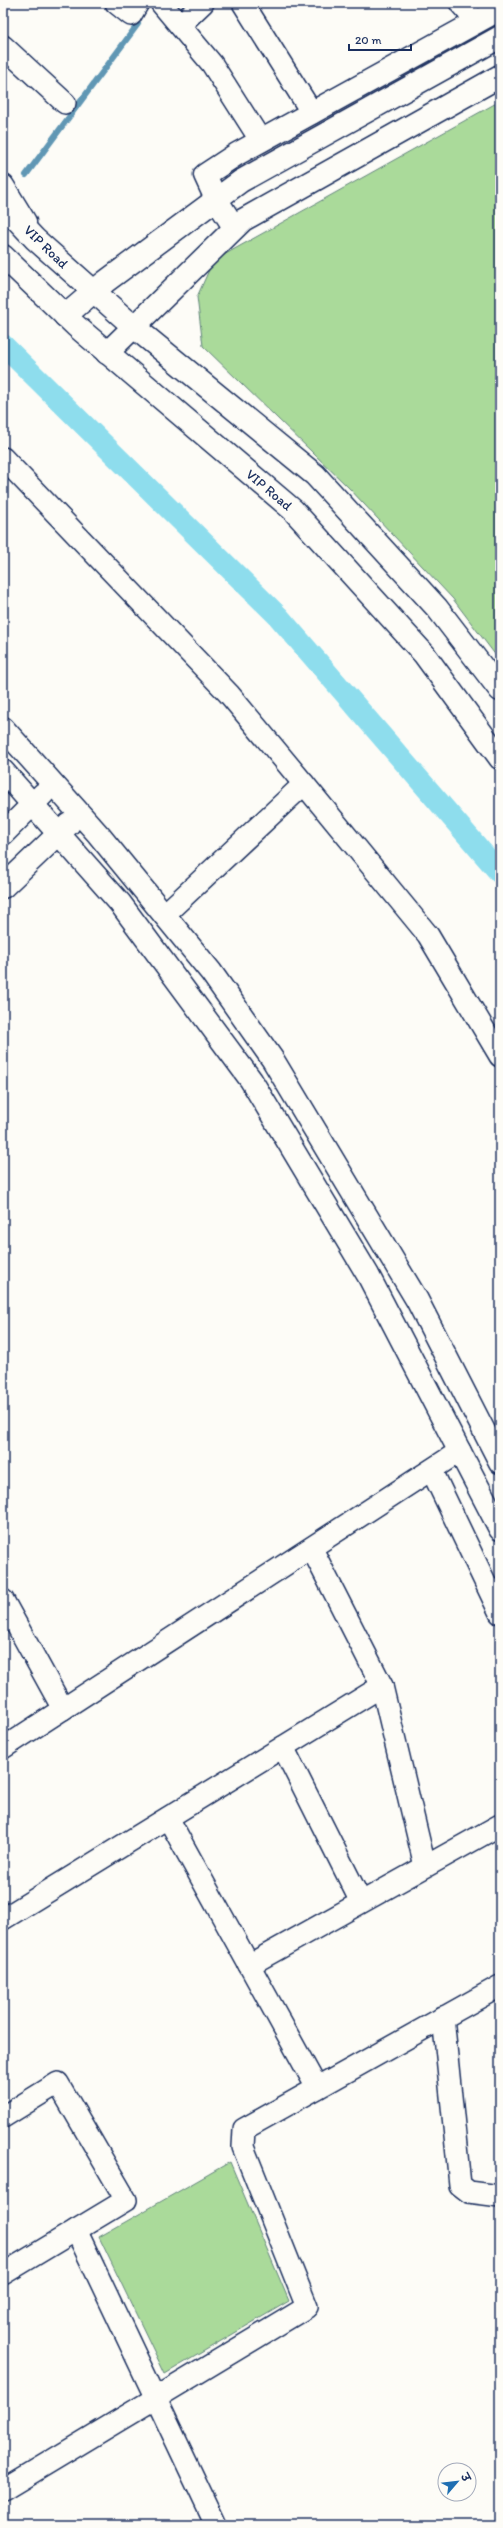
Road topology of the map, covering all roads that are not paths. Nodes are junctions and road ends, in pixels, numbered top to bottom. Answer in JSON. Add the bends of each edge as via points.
{"nodes":[{"id":1,"x":116,"y":3,"type":"edge"},
{"id":2,"x":138,"y":3,"type":"edge"},
{"id":3,"x":161,"y":3,"type":"edge"},
{"id":4,"x":203,"y":3,"type":"edge"},
{"id":5,"x":242,"y":3,"type":"edge"},
{"id":6,"x":460,"y":3,"type":"edge"},
{"id":7,"x":500,"y":9,"type":"edge"},
{"id":8,"x":477,"y":22,"type":"junction"},
{"id":9,"x":180,"y":25,"type":"junction"},
{"id":10,"x":500,"y":37,"type":"edge"},
{"id":11,"x":3,"y":46,"type":"edge"},
{"id":12,"x":500,"y":76,"type":"edge"},
{"id":13,"x":65,"y":102,"type":"dead end"},
{"id":14,"x":312,"y":113,"type":"junction"},
{"id":15,"x":261,"y":141,"type":"junction"},
{"id":16,"x":3,"y":187,"type":"edge"},
{"id":17,"x":216,"y":199,"type":"junction"},
{"id":18,"x":3,"y":205,"type":"edge"},
{"id":19,"x":234,"y":226,"type":"junction"},
{"id":20,"x":35,"y":239,"type":"junction"},
{"id":21,"x":3,"y":256,"type":"edge"},
{"id":22,"x":94,"y":291,"type":"junction"},
{"id":23,"x":65,"y":316,"type":"junction"},
{"id":24,"x":134,"y":328,"type":"junction"},
{"id":25,"x":107,"y":353,"type":"junction"},
{"id":26,"x":3,"y":458,"type":"edge"},
{"id":27,"x":500,"y":690,"type":"edge"},
{"id":28,"x":3,"y":728,"type":"edge"},
{"id":29,"x":500,"y":758,"type":"edge"},
{"id":30,"x":3,"y":771,"type":"edge"},
{"id":31,"x":53,"y":784,"type":"junction"},
{"id":32,"x":304,"y":784,"type":"junction"},
{"id":33,"x":33,"y":805,"type":"junction"},
{"id":34,"x":80,"y":814,"type":"junction"},
{"id":35,"x":3,"y":834,"type":"edge"},
{"id":36,"x":58,"y":834,"type":"junction"},
{"id":37,"x":3,"y":887,"type":"edge"},
{"id":38,"x":164,"y":915,"type":"junction"},
{"id":39,"x":500,"y":1056,"type":"edge"},
{"id":40,"x":460,"y":1451,"type":"junction"},
{"id":41,"x":500,"y":1462,"type":"edge"},
{"id":42,"x":432,"y":1471,"type":"junction"},
{"id":43,"x":500,"y":1528,"type":"edge"},
{"id":44,"x":312,"y":1549,"type":"junction"},
{"id":45,"x":3,"y":1600,"type":"edge"},
{"id":46,"x":500,"y":1613,"type":"edge"},
{"id":47,"x":382,"y":1686,"type":"junction"},
{"id":48,"x":63,"y":1709,"type":"junction"},
{"id":49,"x":283,"y":1747,"type":"junction"},
{"id":50,"x":3,"y":1748,"type":"edge"},
{"id":51,"x":168,"y":1818,"type":"junction"},
{"id":52,"x":500,"y":1826,"type":"edge"},
{"id":53,"x":425,"y":1866,"type":"junction"},
{"id":54,"x":361,"y":1902,"type":"junction"},
{"id":55,"x":3,"y":1919,"type":"edge"},
{"id":56,"x":249,"y":1965,"type":"junction"},
{"id":57,"x":500,"y":1986,"type":"edge"},
{"id":58,"x":443,"y":2017,"type":"junction"},
{"id":59,"x":317,"y":2088,"type":"junction"},
{"id":60,"x":3,"y":2117,"type":"edge"},
{"id":61,"x":500,"y":2196,"type":"edge"},
{"id":62,"x":76,"y":2230,"type":"junction"},
{"id":63,"x":3,"y":2274,"type":"edge"},
{"id":64,"x":156,"y":2399,"type":"junction"},
{"id":65,"x":3,"y":2490,"type":"edge"},
{"id":66,"x":216,"y":2525,"type":"edge"}],
"edges":[{"from":1,"to":2,"type":"street","via":[[131,15]]},
{"from":3,"to":9,"type":"street"},
{"from":4,"to":9,"type":"street"},
{"from":5,"to":14,"type":"street"},
{"from":6,"to":8,"type":"street"},
{"from":7,"to":8,"type":"street"},
{"from":8,"to":14,"type":"street"},
{"from":9,"to":15,"type":"street","via":[[212,64]]},
{"from":10,"to":17,"type":"street","via":[[241,181]]},
{"from":11,"to":13,"type":"street"},
{"from":12,"to":19,"type":"street"},
{"from":14,"to":15,"type":"street"},
{"from":15,"to":17,"type":"street","via":[[205,175]]},
{"from":16,"to":20,"type":"street"},
{"from":17,"to":19,"type":"street"},
{"from":17,"to":22,"type":"street"},
{"from":18,"to":20,"type":"street","name":"VIP Road"},
{"from":19,"to":24,"type":"street"},
{"from":20,"to":22,"type":"street","name":"VIP Road"},
{"from":21,"to":23,"type":"street","name":"VIP Road"},
{"from":22,"to":23,"type":"street"},
{"from":22,"to":24,"type":"street","name":"VIP Road"},
{"from":23,"to":25,"type":"street","name":"VIP Road"},
{"from":24,"to":25,"type":"street"},
{"from":24,"to":27,"type":"street","name":"VIP Road","via":[[315,475],[437,608]]},
{"from":25,"to":29,"type":"street","name":"VIP Road","via":[[293,510],[424,654]]},
{"from":26,"to":32,"type":"street","via":[[229,694]]},
{"from":28,"to":31,"type":"street"},
{"from":30,"to":33,"type":"street"},
{"from":31,"to":33,"type":"street"},
{"from":31,"to":34,"type":"street"},
{"from":32,"to":38,"type":"street"},
{"from":32,"to":39,"type":"street","via":[[428,935]]},
{"from":33,"to":35,"type":"street"},
{"from":33,"to":36,"type":"street"},
{"from":34,"to":36,"type":"street"},
{"from":34,"to":38,"type":"street"},
{"from":36,"to":37,"type":"street"},
{"from":36,"to":40,"type":"street","via":[[120,903],[251,1080],[368,1275]]},
{"from":38,"to":41,"type":"street","via":[[211,972],[273,1060],[417,1300]]},
{"from":40,"to":42,"type":"street"},
{"from":40,"to":43,"type":"street"},
{"from":42,"to":44,"type":"street"},
{"from":42,"to":46,"type":"street"},
{"from":44,"to":47,"type":"street"},
{"from":44,"to":48,"type":"street"},
{"from":45,"to":48,"type":"street"},
{"from":47,"to":49,"type":"street"},
{"from":47,"to":53,"type":"street"},
{"from":48,"to":50,"type":"street"},
{"from":49,"to":51,"type":"street"},
{"from":49,"to":54,"type":"street"},
{"from":51,"to":55,"type":"street"},
{"from":51,"to":56,"type":"street"},
{"from":52,"to":53,"type":"street"},
{"from":53,"to":54,"type":"street"},
{"from":54,"to":56,"type":"street"},
{"from":56,"to":59,"type":"street"},
{"from":57,"to":58,"type":"street"},
{"from":58,"to":59,"type":"street"},
{"from":58,"to":61,"type":"street","via":[[460,2185],[469,2192]]},
{"from":59,"to":64,"type":"street","via":[[244,2129],[242,2147],[307,2307]]},
{"from":60,"to":62,"type":"street","via":[[58,2083],[126,2200]]},
{"from":62,"to":63,"type":"street"},
{"from":62,"to":64,"type":"street"},
{"from":64,"to":65,"type":"street"},
{"from":64,"to":66,"type":"street"}]}
